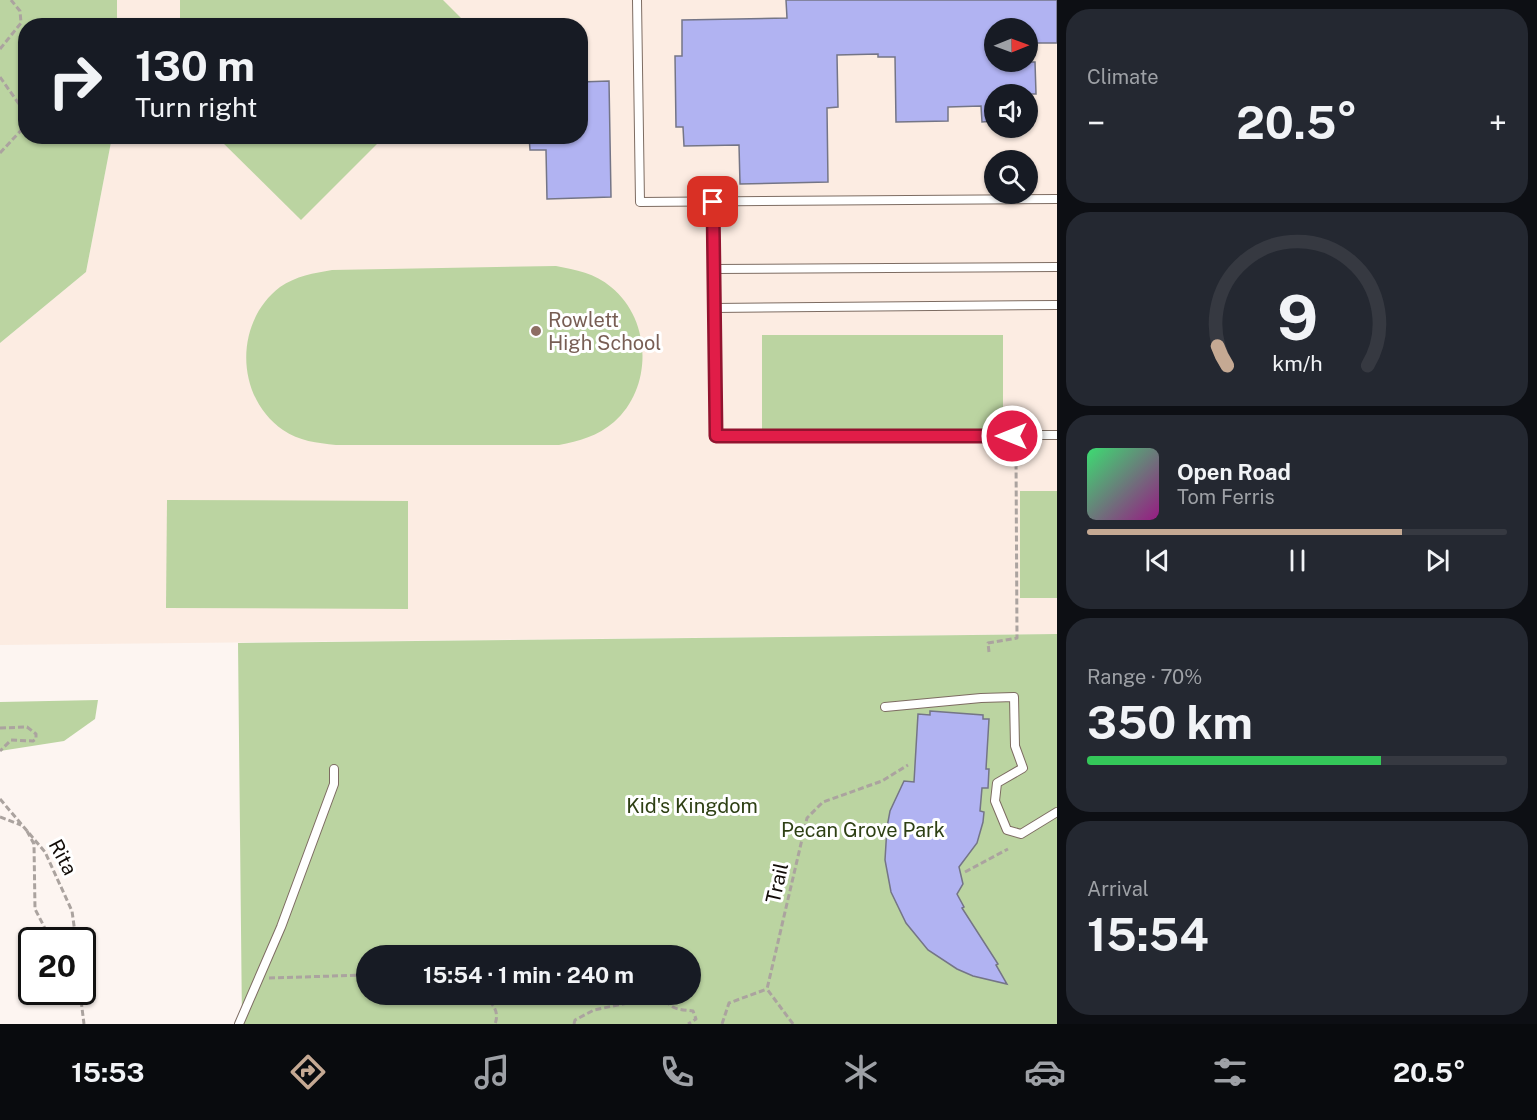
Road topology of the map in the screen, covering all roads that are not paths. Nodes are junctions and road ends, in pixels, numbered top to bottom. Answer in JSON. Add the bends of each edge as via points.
{"nodes":[{"id":1,"x":637,"y":0,"type":"edge"},
{"id":2,"x":1057,"y":199,"type":"edge"},
{"id":3,"x":713,"y":202,"type":"junction"},
{"id":4,"x":1057,"y":267,"type":"edge"},
{"id":5,"x":714,"y":269,"type":"junction"},
{"id":6,"x":1057,"y":305,"type":"edge"},
{"id":7,"x":714,"y":308,"type":"junction"},
{"id":8,"x":1057,"y":435,"type":"edge"},
{"id":9,"x":885,"y":707,"type":"dead end"},
{"id":10,"x":334,"y":769,"type":"dead end"},
{"id":11,"x":1057,"y":812,"type":"edge"},
{"id":12,"x":238,"y":1024,"type":"edge"}],
"edges":[{"from":1,"to":3,"type":"lane","via":[[640,202]]},
{"from":2,"to":3,"type":"lane"},
{"from":3,"to":5,"type":"lane"},
{"from":4,"to":5,"type":"lane"},
{"from":5,"to":7,"type":"lane"},
{"from":6,"to":7,"type":"lane"},
{"from":7,"to":8,"type":"lane","via":[[716,436]]},
{"from":9,"to":11,"type":"lane","via":[[1014,697],[1015,746],[1023,768],[997,783],[995,801],[1006,830],[1021,834]]},
{"from":10,"to":12,"type":"lane","via":[[334,784],[281,927]]}]}
